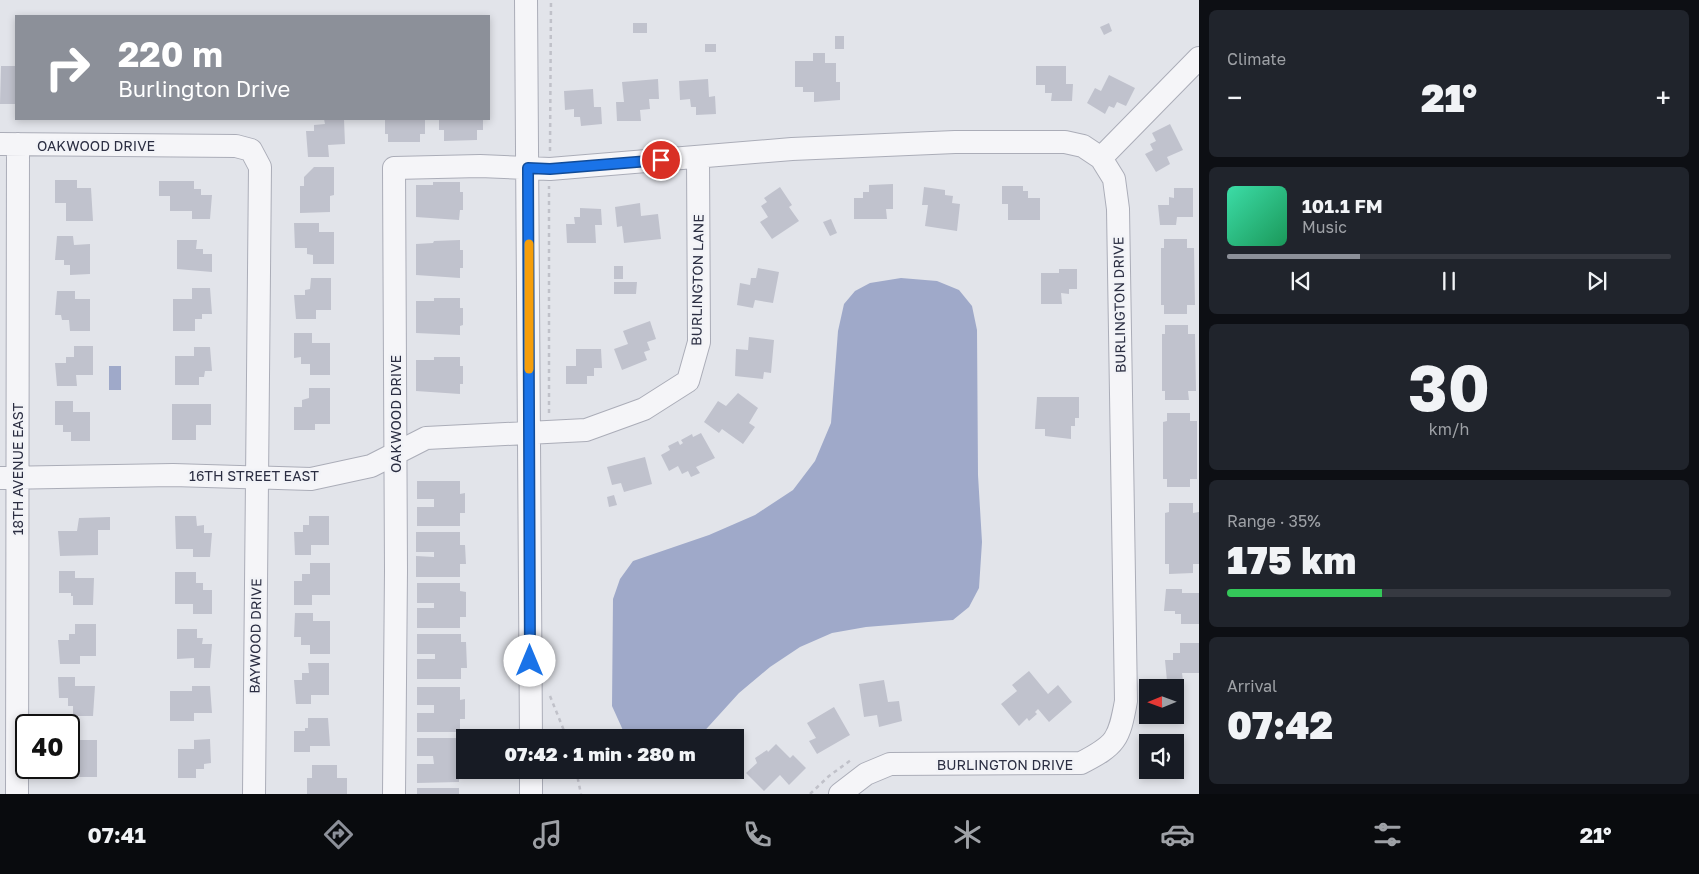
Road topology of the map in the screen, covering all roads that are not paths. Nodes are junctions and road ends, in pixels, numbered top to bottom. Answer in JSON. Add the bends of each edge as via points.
{"nodes":[{"id":1,"x":526,"y":10,"type":"edge"},
{"id":2,"x":1199,"y":58,"type":"edge"},
{"id":3,"x":9,"y":144,"type":"edge"},
{"id":4,"x":698,"y":157,"type":"junction"},
{"id":5,"x":1101,"y":158,"type":"junction"},
{"id":6,"x":539,"y":168,"type":"junction"},
{"id":7,"x":539,"y":431,"type":"junction"},
{"id":8,"x":395,"y":454,"type":"junction"},
{"id":9,"x":257,"y":477,"type":"junction"},
{"id":10,"x":8,"y":478,"type":"edge"},
{"id":11,"x":531,"y":729,"type":"edge"},
{"id":12,"x":531,"y":779,"type":"edge"},
{"id":13,"x":17,"y":794,"type":"edge"},
{"id":14,"x":254,"y":794,"type":"edge"},
{"id":15,"x":394,"y":794,"type":"edge"},
{"id":16,"x":531,"y":794,"type":"edge"},
{"id":17,"x":840,"y":794,"type":"edge"}],
"edges":[{"from":1,"to":6,"type":"street"},
{"from":2,"to":5,"type":"street"},
{"from":3,"to":9,"type":"street","name":"OAKWOOD DRIVE","via":[[236,146],[251,150],[260,167]]},
{"from":3,"to":10,"type":"street","name":"18TH AVENUE EAST"},
{"from":4,"to":5,"type":"street","name":"BURLINGTON DRIVE","via":[[792,149],[955,142],[1065,142],[1083,146]]},
{"from":4,"to":6,"type":"street","name":"BURLINGTON DRIVE"},
{"from":4,"to":7,"type":"street","name":"BURLINGTON LANE","via":[[699,342],[688,381],[644,409],[586,430]]},
{"from":5,"to":17,"type":"street","name":"BURLINGTON DRIVE","via":[[1114,179],[1118,209],[1126,701],[1120,731],[1105,750],[1081,763],[890,764],[866,774]]},
{"from":6,"to":7,"type":"street"},
{"from":6,"to":8,"type":"street","name":"OAKWOOD DRIVE","via":[[394,168]]},
{"from":7,"to":8,"type":"street","name":"16TH STREET EAST","via":[[426,438]]},
{"from":7,"to":11,"type":"street"},
{"from":8,"to":9,"type":"street","name":"16TH STREET EAST","via":[[371,466],[311,479]]},
{"from":8,"to":15,"type":"street","name":"OAKWOOD DRIVE"},
{"from":9,"to":10,"type":"street","name":"16TH STREET EAST"},
{"from":9,"to":14,"type":"street","name":"BAYWOOD DRIVE"},
{"from":10,"to":13,"type":"street","name":"18TH AVENUE EAST"},
{"from":12,"to":16,"type":"street"}]}
